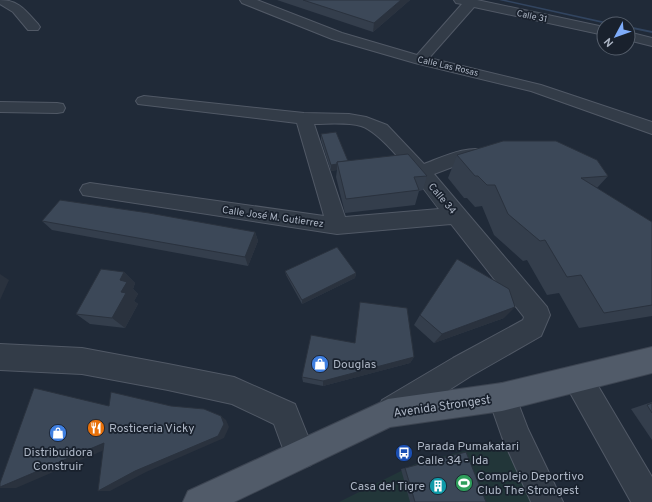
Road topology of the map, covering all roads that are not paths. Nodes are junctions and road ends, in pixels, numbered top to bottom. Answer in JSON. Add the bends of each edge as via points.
{"nodes":[{"id":1,"x":2,"y":0,"type":"edge"},
{"id":2,"x":246,"y":0,"type":"edge"},
{"id":3,"x":466,"y":1,"type":"edge"},
{"id":4,"x":33,"y":27,"type":"dead end"},
{"id":5,"x":596,"y":29,"type":"edge"},
{"id":6,"x":636,"y":38,"type":"edge"},
{"id":7,"x":652,"y":42,"type":"edge"},
{"id":8,"x":420,"y":60,"type":"junction"},
{"id":9,"x":144,"y":100,"type":"dead end"},
{"id":10,"x":0,"y":107,"type":"edge"},
{"id":11,"x":57,"y":108,"type":"dead end"},
{"id":12,"x":304,"y":118,"type":"junction"},
{"id":13,"x":652,"y":128,"type":"edge"},
{"id":14,"x":500,"y":154,"type":"edge"},
{"id":15,"x":421,"y":172,"type":"junction"},
{"id":16,"x":90,"y":190,"type":"dead end"},
{"id":17,"x":457,"y":215,"type":"junction"},
{"id":18,"x":337,"y":226,"type":"junction"},
{"id":19,"x":0,"y":357,"type":"edge"},
{"id":20,"x":652,"y":360,"type":"edge"},
{"id":21,"x":578,"y":379,"type":"junction"},
{"id":22,"x":502,"y":397,"type":"junction"},
{"id":23,"x":388,"y":413,"type":"junction"},
{"id":24,"x":300,"y":454,"type":"junction"},
{"id":25,"x":199,"y":502,"type":"edge"},
{"id":26,"x":547,"y":502,"type":"edge"},
{"id":27,"x":649,"y":502,"type":"edge"}],
"edges":[{"from":1,"to":4,"type":"street","via":[[17,9]]},
{"from":2,"to":8,"type":"street","name":"Calle Las Rosas","via":[[337,36]]},
{"from":3,"to":5,"type":"street","name":"Calle 31"},
{"from":3,"to":8,"type":"street"},
{"from":6,"to":7,"type":"street"},
{"from":8,"to":13,"type":"street","name":"Calle Las Rosas","via":[[536,88]]},
{"from":9,"to":12,"type":"street","name":"Calle 34"},
{"from":10,"to":11,"type":"street"},
{"from":12,"to":15,"type":"street","name":"Calle 34","via":[[366,122],[381,129]]},
{"from":12,"to":18,"type":"street"},
{"from":14,"to":15,"type":"street","via":[[461,157]]},
{"from":15,"to":17,"type":"street","name":"Calle 34"},
{"from":16,"to":18,"type":"street","name":"Calle José M. Gutierrez"},
{"from":17,"to":18,"type":"street","name":"Calle José M. Gutierrez"},
{"from":17,"to":23,"type":"street","name":"Calle 34","via":[[538,315],[532,328]]},
{"from":19,"to":24,"type":"street","via":[[82,361],[234,391],[285,414]]},
{"from":20,"to":21,"type":"main road","name":"Avenida Strongest"},
{"from":21,"to":22,"type":"main road","name":"Avenida Strongest"},
{"from":21,"to":27,"type":"street"},
{"from":22,"to":23,"type":"main road","name":"Avenida Strongest"},
{"from":22,"to":26,"type":"street"},
{"from":23,"to":24,"type":"main road","name":"Avenida Strongest"},
{"from":24,"to":25,"type":"main road","name":"Avenida Strongest"}]}
